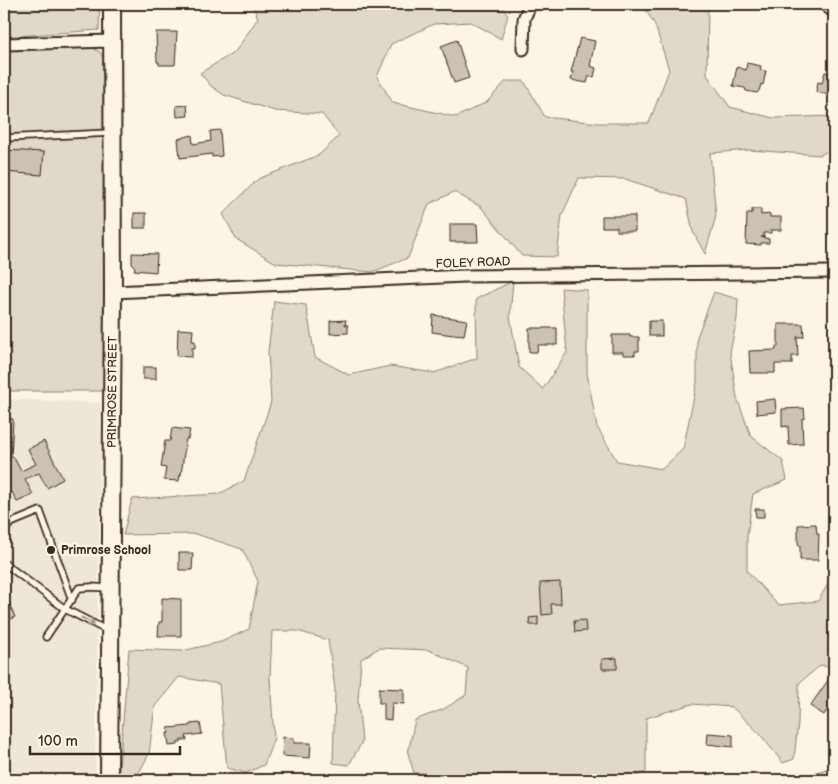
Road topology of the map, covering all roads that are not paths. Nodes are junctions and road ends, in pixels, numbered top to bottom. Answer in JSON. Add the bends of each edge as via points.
{"nodes":[{"id":1,"x":112,"y":4,"type":"edge"},
{"id":2,"x":530,"y":4,"type":"edge"},
{"id":3,"x":824,"y":4,"type":"edge"},
{"id":4,"x":834,"y":12,"type":"edge"},
{"id":5,"x":112,"y":41,"type":"junction"},
{"id":6,"x":4,"y":44,"type":"edge"},
{"id":7,"x":523,"y":49,"type":"dead end"},
{"id":8,"x":112,"y":133,"type":"junction"},
{"id":9,"x":4,"y":138,"type":"edge"},
{"id":10,"x":834,"y":272,"type":"edge"},
{"id":11,"x":113,"y":292,"type":"junction"},
{"id":12,"x":4,"y":530,"type":"edge"},
{"id":13,"x":4,"y":563,"type":"edge"},
{"id":14,"x":111,"y":588,"type":"junction"},
{"id":15,"x":72,"y":600,"type":"junction"},
{"id":16,"x":65,"y":609,"type":"junction"},
{"id":17,"x":111,"y":633,"type":"junction"},
{"id":18,"x":46,"y":637,"type":"dead end"},
{"id":19,"x":834,"y":774,"type":"edge"},
{"id":20,"x":109,"y":780,"type":"edge"},
{"id":21,"x":816,"y":780,"type":"edge"}],
"edges":[{"from":1,"to":5,"type":"main road","name":"PRIMROSE STREET"},
{"from":2,"to":7,"type":"street","via":[[524,19]]},
{"from":3,"to":4,"type":"street"},
{"from":5,"to":6,"type":"street"},
{"from":5,"to":8,"type":"main road","name":"PRIMROSE STREET"},
{"from":8,"to":9,"type":"lane"},
{"from":8,"to":11,"type":"main road","name":"PRIMROSE STREET"},
{"from":10,"to":11,"type":"street","name":"FOLEY ROAD","via":[[465,276]]},
{"from":11,"to":14,"type":"main road","name":"PRIMROSE STREET"},
{"from":12,"to":15,"type":"lane","via":[[11,523],[40,511]]},
{"from":13,"to":16,"type":"lane"},
{"from":14,"to":15,"type":"lane","via":[[79,588]]},
{"from":14,"to":17,"type":"main road","name":"PRIMROSE STREET"},
{"from":15,"to":16,"type":"lane"},
{"from":16,"to":17,"type":"lane","one_way":true},
{"from":16,"to":18,"type":"lane"},
{"from":17,"to":20,"type":"main road","name":"PRIMROSE STREET"},
{"from":19,"to":21,"type":"street"}]}
